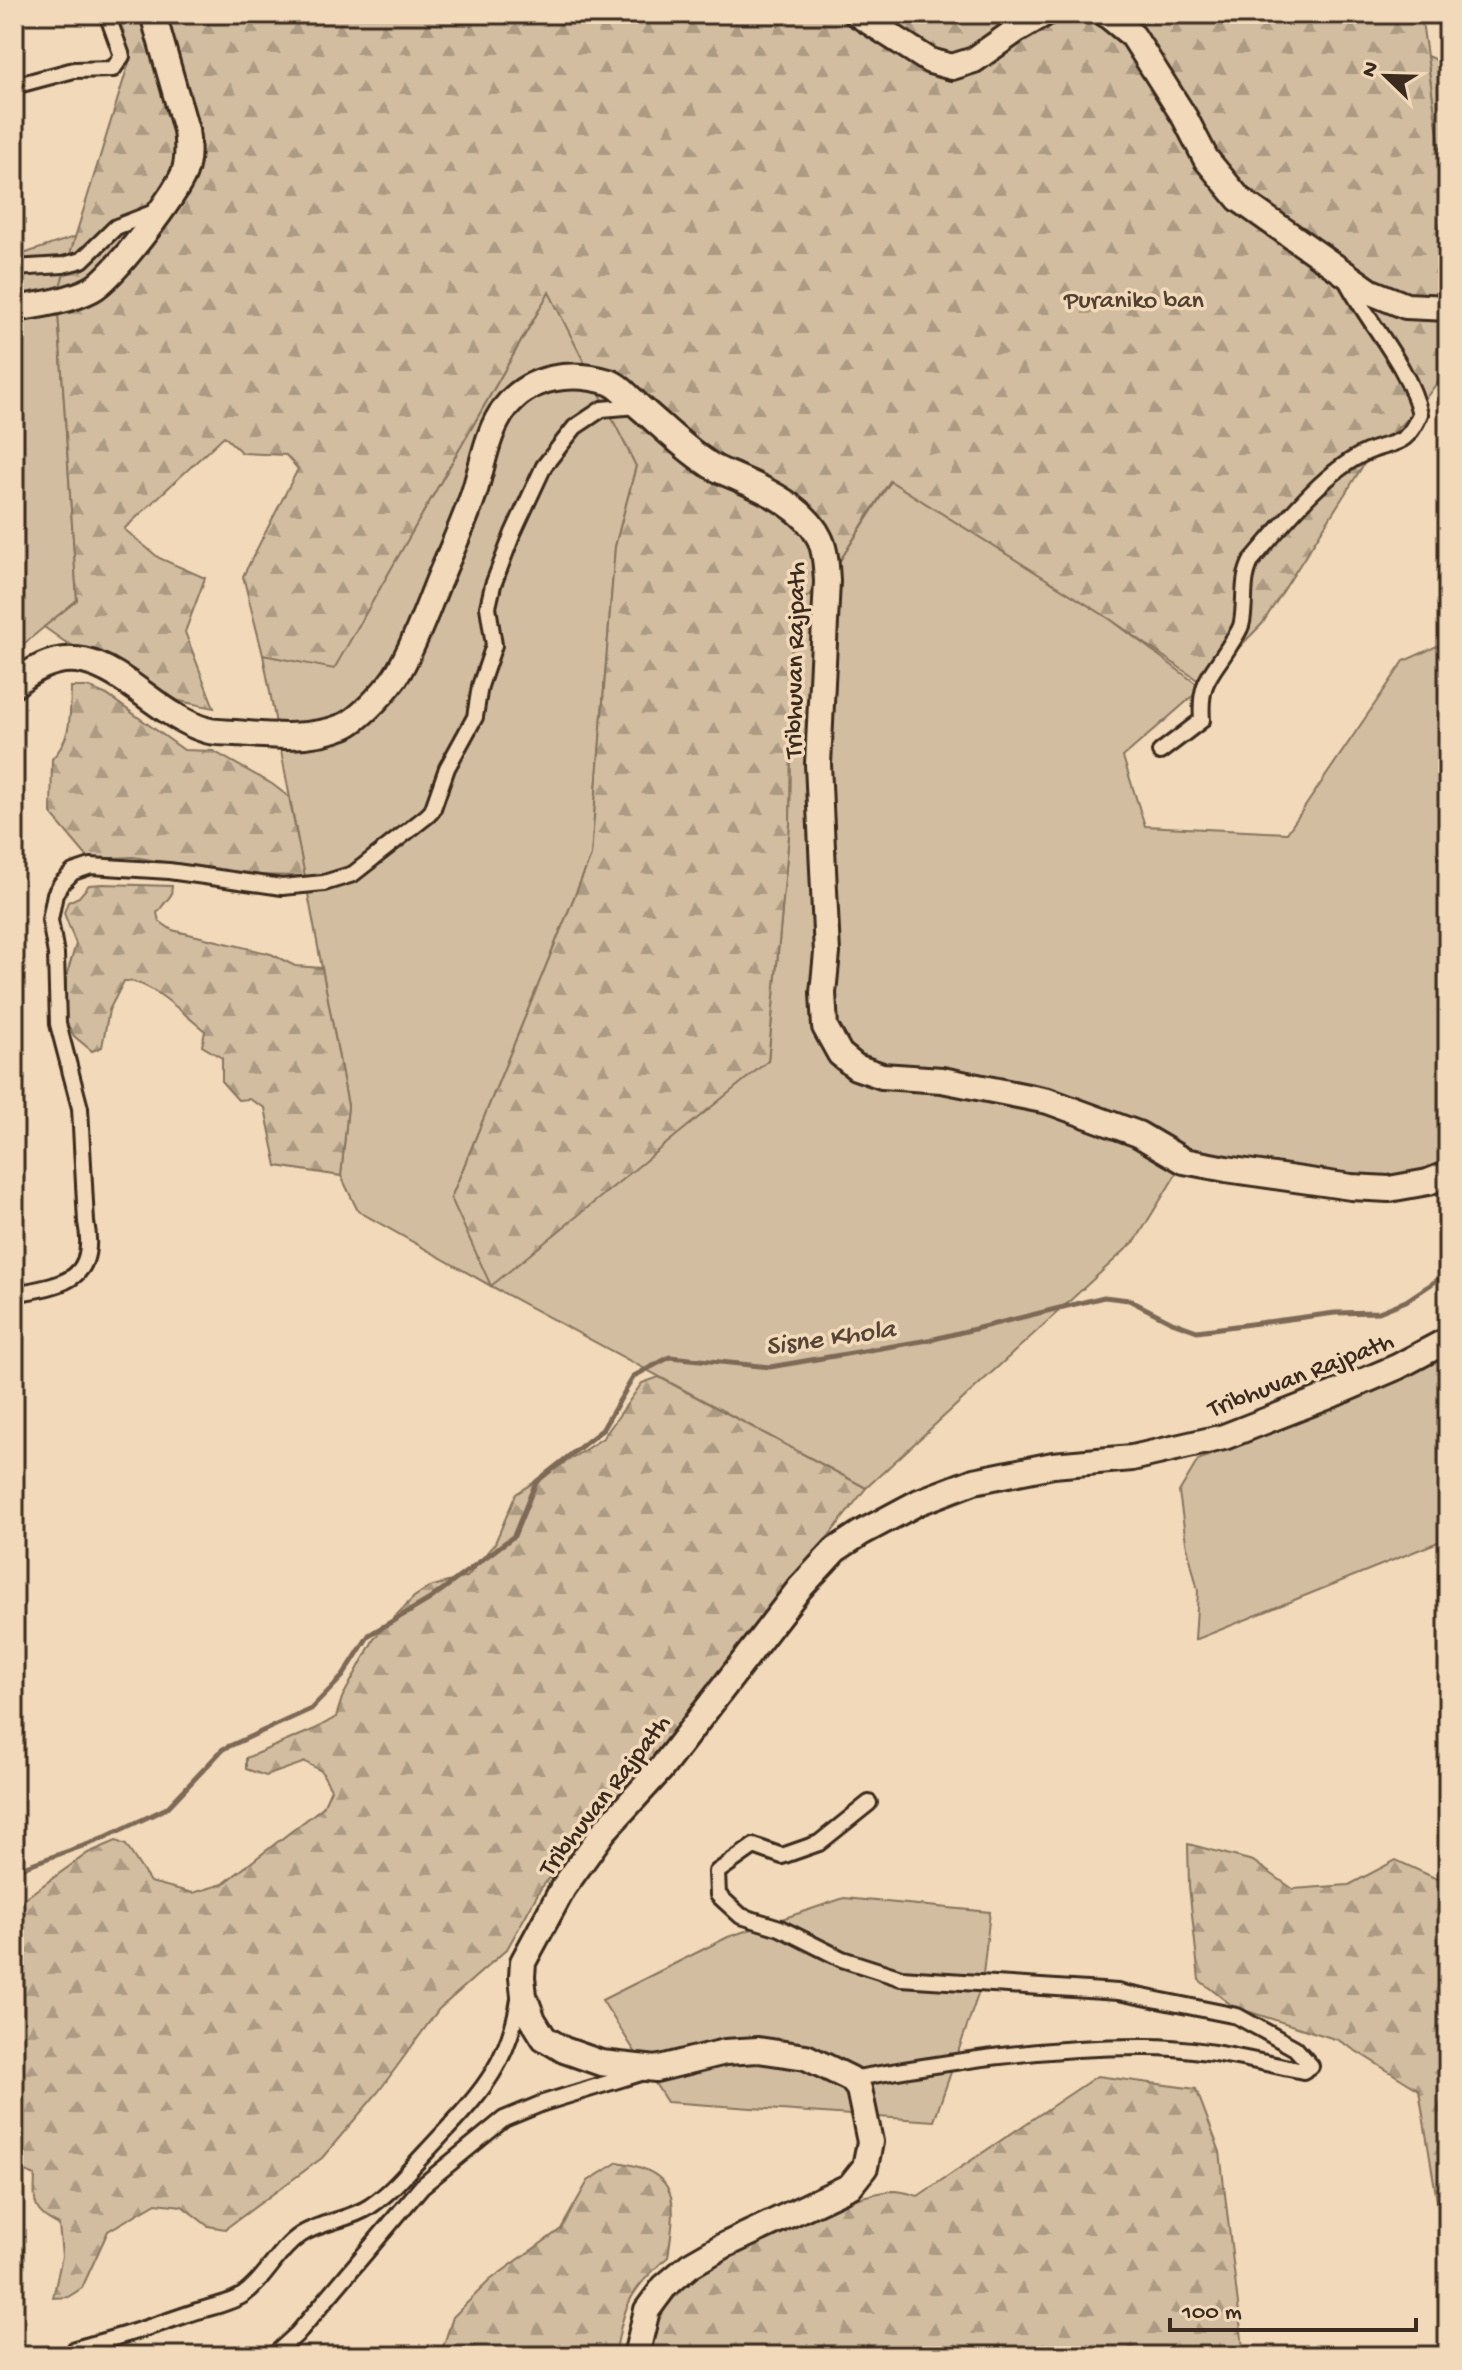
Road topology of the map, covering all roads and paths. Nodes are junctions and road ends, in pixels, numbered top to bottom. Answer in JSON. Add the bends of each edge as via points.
{"nodes":[{"id":1,"x":107,"y":14,"type":"edge"},
{"id":2,"x":153,"y":14,"type":"edge"},
{"id":3,"x":857,"y":14,"type":"edge"},
{"id":4,"x":1044,"y":14,"type":"edge"},
{"id":5,"x":1106,"y":14,"type":"edge"},
{"id":6,"x":14,"y":86,"type":"edge"},
{"id":7,"x":161,"y":209,"type":"junction"},
{"id":8,"x":14,"y":268,"type":"edge"},
{"id":9,"x":1342,"y":272,"type":"junction"},
{"id":10,"x":1448,"y":308,"type":"edge"},
{"id":11,"x":14,"y":309,"type":"edge"},
{"id":12,"x":637,"y":406,"type":"junction"},
{"id":13,"x":14,"y":685,"type":"edge"},
{"id":14,"x":1160,"y":752,"type":"dead end"},
{"id":15,"x":1448,"y":1174,"type":"edge"},
{"id":16,"x":14,"y":1294,"type":"edge"},
{"id":17,"x":1448,"y":1340,"type":"edge"},
{"id":18,"x":869,"y":1803,"type":"dead end"},
{"id":19,"x":522,"y":1977,"type":"junction"},
{"id":20,"x":656,"y":2069,"type":"junction"},
{"id":21,"x":851,"y":2079,"type":"junction"},
{"id":22,"x":406,"y":2175,"type":"junction"},
{"id":23,"x":422,"y":2186,"type":"junction"},
{"id":24,"x":75,"y":2349,"type":"dead end"},
{"id":25,"x":273,"y":2356,"type":"edge"},
{"id":26,"x":636,"y":2356,"type":"edge"}],
"edges":[{"from":1,"to":6,"type":"street","via":[[122,56],[113,69],[74,70]]},
{"from":2,"to":7,"type":"highway","via":[[189,149],[184,174]]},
{"from":3,"to":4,"type":"highway","via":[[930,61],[952,67],[974,60]]},
{"from":5,"to":9,"type":"highway","via":[[1133,36],[1230,190]]},
{"from":7,"to":8,"type":"street","via":[[116,227],[82,260]]},
{"from":7,"to":11,"type":"highway","via":[[109,277],[92,289]]},
{"from":9,"to":10,"type":"highway","via":[[1371,292],[1406,306]]},
{"from":9,"to":14,"type":"street","via":[[1410,383],[1420,414],[1412,432],[1395,445],[1367,452],[1326,480],[1252,560],[1242,625],[1207,677],[1202,720]]},
{"from":12,"to":13,"type":"highway","name":"Tribhuvan Rajpath","via":[[613,383],[576,375],[523,390],[505,408],[398,673],[346,725],[290,736],[206,731],[120,676],[75,661],[30,671]]},
{"from":12,"to":15,"type":"highway","name":"Tribhuvan Rajpath","via":[[708,464],[772,493],[804,519],[825,552],[818,764],[827,953],[823,993],[825,1027],[840,1054],[856,1067],[882,1076],[942,1080],[1048,1101],[1138,1134],[1184,1161],[1389,1189]]},
{"from":12,"to":16,"type":"street","via":[[602,409],[575,427],[544,466],[493,585],[488,607],[494,645],[475,717],[427,816],[353,874],[324,883],[282,887],[91,866],[73,872],[61,884],[50,920],[58,1024],[80,1108],[89,1240],[85,1263],[72,1279]]},
{"from":17,"to":19,"type":"highway","name":"Tribhuvan Rajpath","via":[[1370,1379],[1224,1437],[1132,1458],[1053,1465],[941,1492],[835,1550],[660,1770],[604,1831],[547,1915],[523,1962]]},
{"from":18,"to":21,"type":"street","via":[[819,1843],[782,1856],[754,1846],[717,1872],[718,1895],[741,1916],[901,1978],[1118,1992],[1237,2016],[1295,2048],[1311,2066],[1303,2071],[1221,2054],[1143,2046],[963,2060]]},
{"from":19,"to":20,"type":"highway","via":[[530,2013],[544,2038],[601,2063]]},
{"from":19,"to":22,"type":"street","via":[[509,2042],[487,2083]]},
{"from":20,"to":21,"type":"highway","via":[[725,2052],[758,2050],[806,2057]]},
{"from":20,"to":23,"type":"street","via":[[504,2119]]},
{"from":21,"to":26,"type":"highway","via":[[859,2089],[869,2133],[862,2174],[842,2191],[723,2246],[676,2276],[647,2310]]},
{"from":22,"to":23,"type":"street","via":[[410,2185]]},
{"from":22,"to":24,"type":"street","via":[[369,2207],[293,2240],[241,2297]]},
{"from":23,"to":25,"type":"street"}]}
